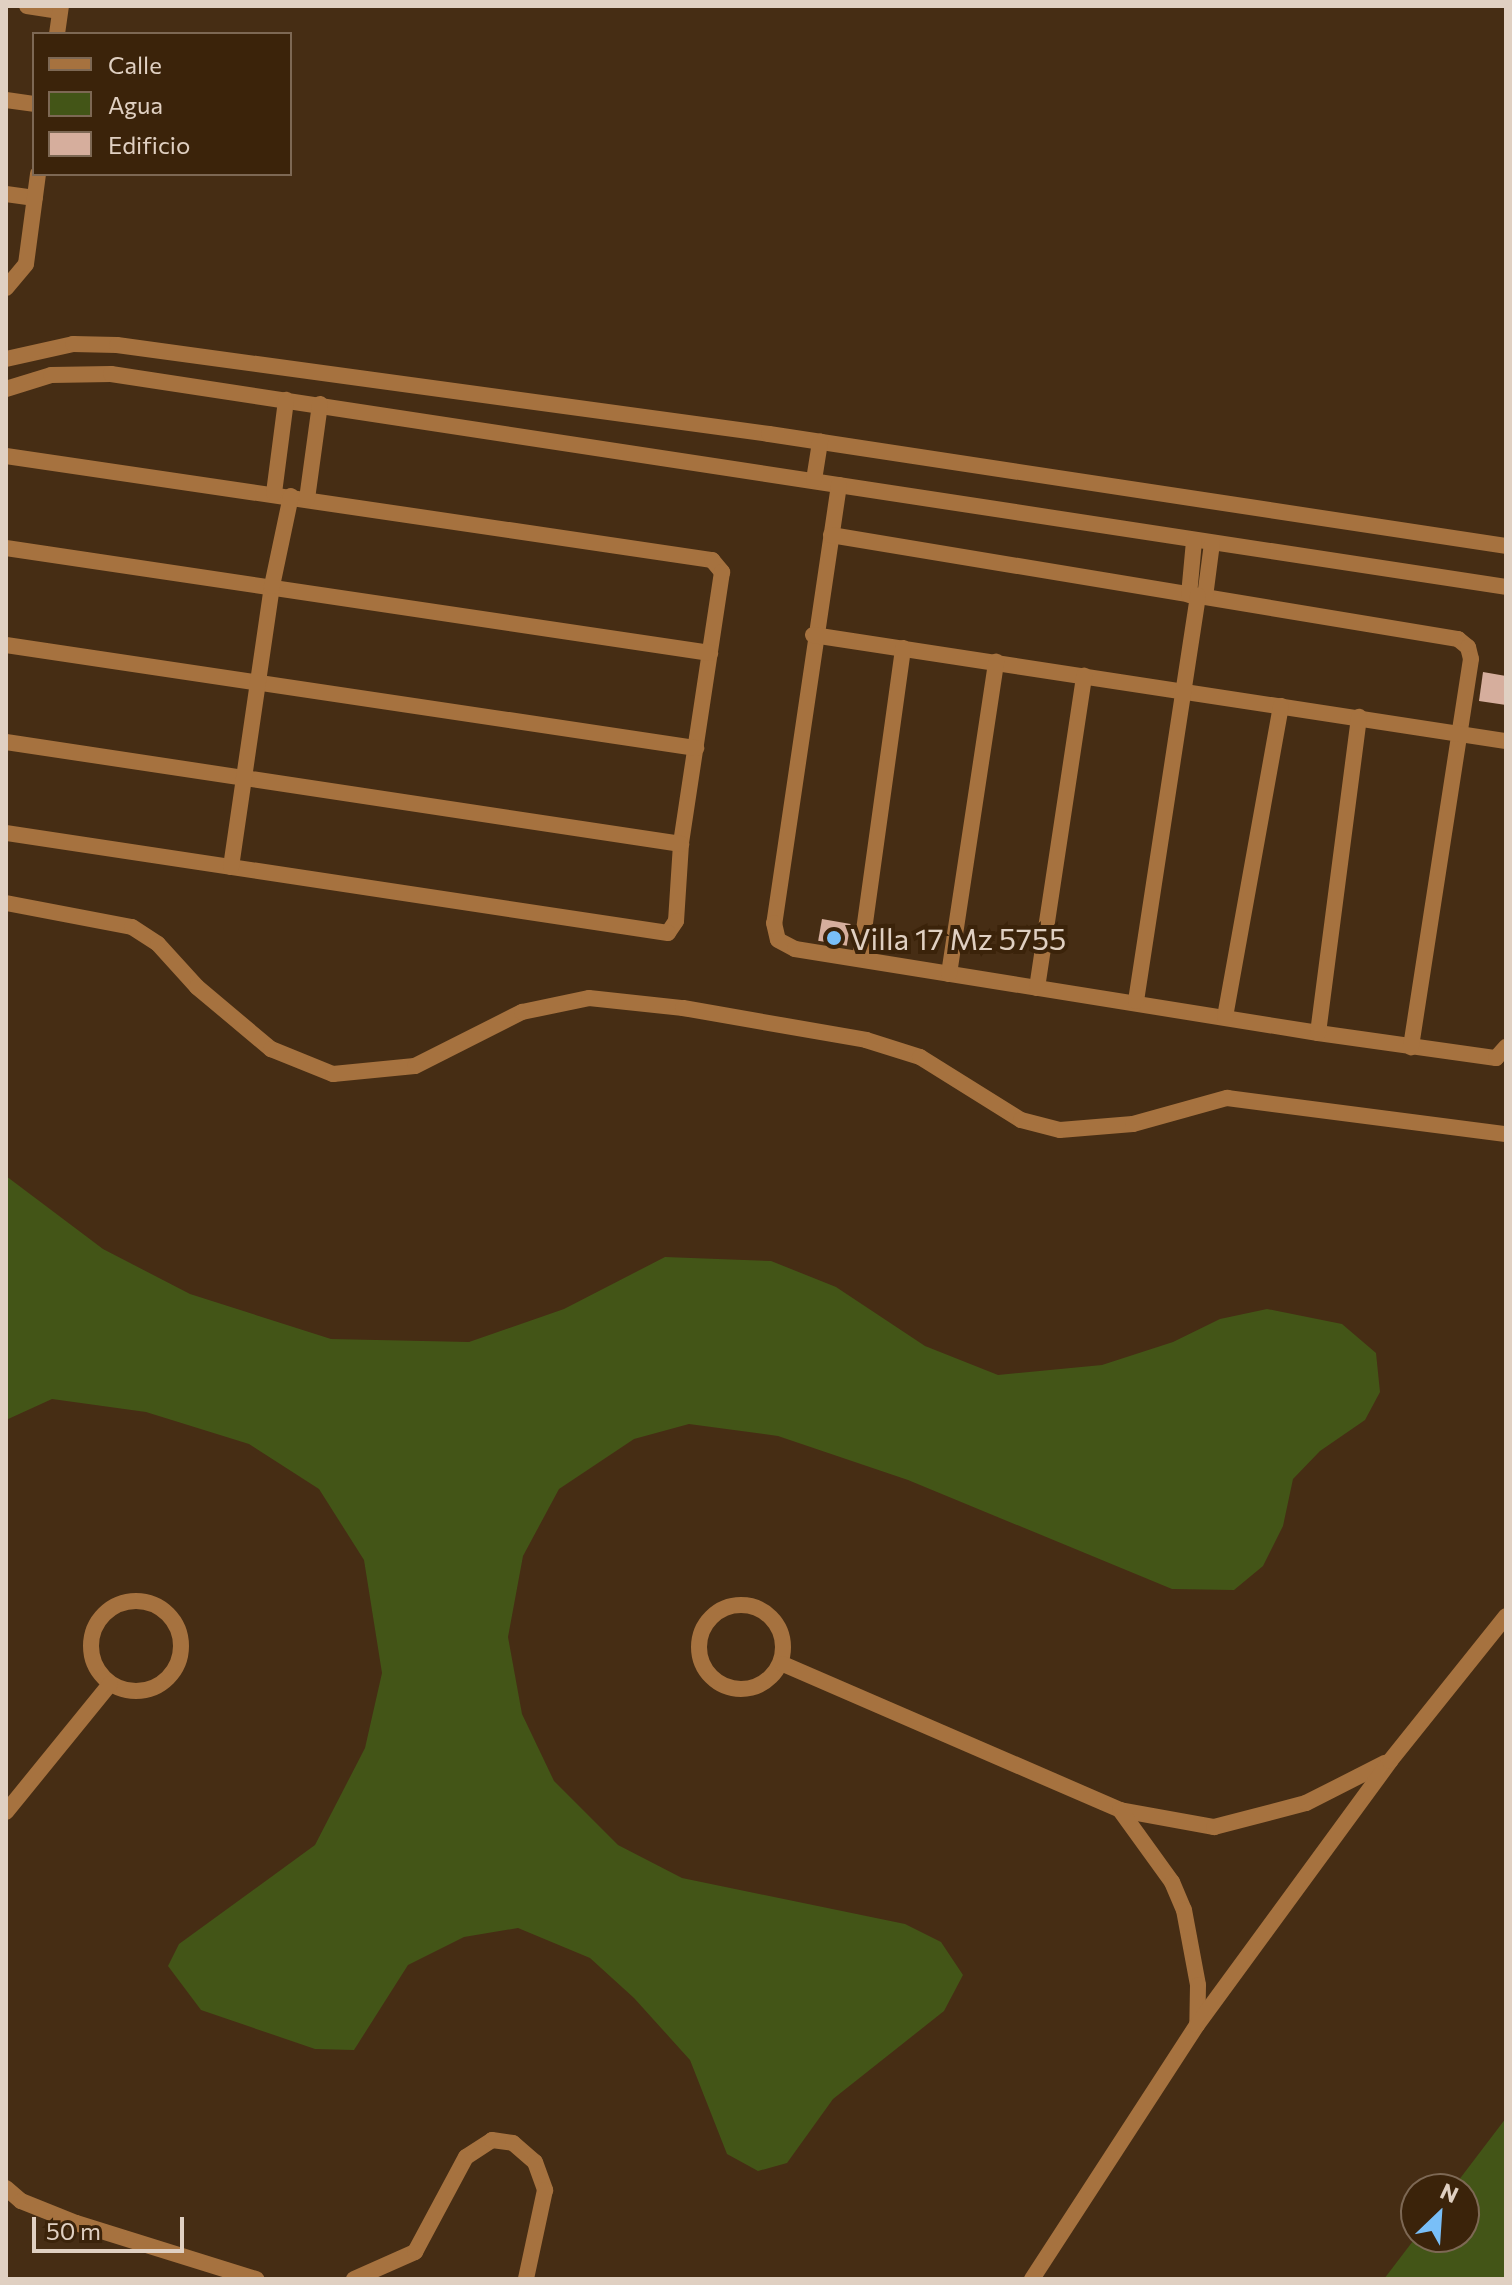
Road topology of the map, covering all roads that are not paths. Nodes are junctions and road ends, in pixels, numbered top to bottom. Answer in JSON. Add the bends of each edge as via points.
{"nodes":[{"id":1,"x":27,"y":6,"type":"edge"},
{"id":2,"x":60,"y":8,"type":"edge"},
{"id":3,"x":57,"y":32,"type":"edge"},
{"id":4,"x":6,"y":100,"type":"edge"},
{"id":5,"x":32,"y":104,"type":"edge"},
{"id":6,"x":38,"y":176,"type":"edge"},
{"id":7,"x":6,"y":194,"type":"edge"},
{"id":8,"x":35,"y":198,"type":"junction"},
{"id":9,"x":6,"y":288,"type":"edge"},
{"id":10,"x":73,"y":344,"type":"junction"},
{"id":11,"x":6,"y":359,"type":"edge"},
{"id":12,"x":74,"y":375,"type":"junction"},
{"id":13,"x":6,"y":389,"type":"edge"},
{"id":14,"x":286,"y":400,"type":"junction"},
{"id":15,"x":320,"y":404,"type":"junction"},
{"id":16,"x":820,"y":441,"type":"junction"},
{"id":17,"x":6,"y":456,"type":"edge"},
{"id":18,"x":814,"y":480,"type":"junction"},
{"id":19,"x":839,"y":485,"type":"junction"},
{"id":20,"x":274,"y":493,"type":"junction"},
{"id":21,"x":299,"y":497,"type":"junction"},
{"id":22,"x":831,"y":535,"type":"junction"},
{"id":23,"x":1194,"y":541,"type":"junction"},
{"id":24,"x":1212,"y":543,"type":"junction"},
{"id":25,"x":1506,"y":546,"type":"edge"},
{"id":26,"x":6,"y":548,"type":"edge"},
{"id":27,"x":272,"y":586,"type":"junction"},
{"id":28,"x":1506,"y":587,"type":"edge"},
{"id":29,"x":1197,"y":596,"type":"junction"},
{"id":30,"x":813,"y":635,"type":"junction"},
{"id":31,"x":6,"y":645,"type":"edge"},
{"id":32,"x":903,"y":648,"type":"junction"},
{"id":33,"x":710,"y":653,"type":"junction"},
{"id":34,"x":996,"y":662,"type":"junction"},
{"id":35,"x":1084,"y":676,"type":"junction"},
{"id":36,"x":256,"y":685,"type":"junction"},
{"id":37,"x":1182,"y":690,"type":"junction"},
{"id":38,"x":1281,"y":706,"type":"junction"},
{"id":39,"x":1359,"y":717,"type":"junction"},
{"id":40,"x":1458,"y":732,"type":"junction"},
{"id":41,"x":1506,"y":741,"type":"edge"},
{"id":42,"x":6,"y":742,"type":"edge"},
{"id":43,"x":696,"y":748,"type":"junction"},
{"id":44,"x":245,"y":778,"type":"junction"},
{"id":45,"x":6,"y":833,"type":"edge"},
{"id":46,"x":681,"y":844,"type":"junction"},
{"id":47,"x":231,"y":867,"type":"junction"},
{"id":48,"x":6,"y":903,"type":"edge"},
{"id":49,"x":860,"y":959,"type":"junction"},
{"id":50,"x":949,"y":974,"type":"junction"},
{"id":51,"x":1037,"y":988,"type":"junction"},
{"id":52,"x":1136,"y":1001,"type":"junction"},
{"id":53,"x":1225,"y":1017,"type":"junction"},
{"id":54,"x":1318,"y":1033,"type":"junction"},
{"id":55,"x":1411,"y":1047,"type":"junction"},
{"id":56,"x":1506,"y":1047,"type":"edge"},
{"id":57,"x":1506,"y":1134,"type":"edge"},
{"id":58,"x":1506,"y":1616,"type":"edge"},
{"id":59,"x":783,"y":1664,"type":"junction"},
{"id":60,"x":110,"y":1684,"type":"junction"},
{"id":61,"x":1390,"y":1761,"type":"junction"},
{"id":62,"x":1120,"y":1810,"type":"junction"},
{"id":63,"x":6,"y":1812,"type":"edge"},
{"id":64,"x":1197,"y":2025,"type":"junction"},
{"id":65,"x":6,"y":2188,"type":"edge"},
{"id":66,"x":1051,"y":2252,"type":"junction"},
{"id":67,"x":256,"y":2279,"type":"edge"},
{"id":68,"x":354,"y":2279,"type":"edge"},
{"id":69,"x":526,"y":2279,"type":"edge"},
{"id":70,"x":1032,"y":2279,"type":"edge"},
{"id":71,"x":1044,"y":2279,"type":"edge"}],
"edges":[{"from":1,"to":2,"type":"street"},
{"from":2,"to":3,"type":"street"},
{"from":4,"to":5,"type":"street"},
{"from":6,"to":8,"type":"street"},
{"from":7,"to":8,"type":"street"},
{"from":8,"to":9,"type":"street","via":[[26,264]]},
{"from":10,"to":11,"type":"street"},
{"from":10,"to":12,"type":"street"},
{"from":10,"to":16,"type":"street","via":[[132,347]]},
{"from":12,"to":13,"type":"street","via":[[51,375]]},
{"from":12,"to":14,"type":"street","via":[[111,374]]},
{"from":14,"to":15,"type":"street"},
{"from":14,"to":20,"type":"street"},
{"from":15,"to":18,"type":"street"},
{"from":15,"to":21,"type":"street"},
{"from":16,"to":18,"type":"street"},
{"from":16,"to":25,"type":"street"},
{"from":17,"to":20,"type":"street"},
{"from":18,"to":19,"type":"street"},
{"from":19,"to":22,"type":"street"},
{"from":19,"to":23,"type":"street"},
{"from":20,"to":21,"type":"street"},
{"from":21,"to":27,"type":"street"},
{"from":21,"to":33,"type":"street","via":[[712,560],[722,572]]},
{"from":22,"to":29,"type":"street"},
{"from":22,"to":30,"type":"street"},
{"from":23,"to":24,"type":"street"},
{"from":23,"to":29,"type":"street"},
{"from":24,"to":28,"type":"street"},
{"from":24,"to":29,"type":"street"},
{"from":26,"to":27,"type":"street"},
{"from":27,"to":33,"type":"street"},
{"from":27,"to":36,"type":"street"},
{"from":29,"to":37,"type":"street"},
{"from":29,"to":40,"type":"street","via":[[1458,639],[1468,647],[1471,659]]},
{"from":30,"to":32,"type":"street"},
{"from":30,"to":49,"type":"street","via":[[774,923],[778,940],[795,949]]},
{"from":31,"to":36,"type":"street"},
{"from":32,"to":34,"type":"street"},
{"from":32,"to":49,"type":"street"},
{"from":33,"to":43,"type":"street"},
{"from":34,"to":35,"type":"street"},
{"from":34,"to":50,"type":"street"},
{"from":35,"to":37,"type":"street"},
{"from":35,"to":51,"type":"street"},
{"from":36,"to":43,"type":"street"},
{"from":36,"to":44,"type":"street"},
{"from":37,"to":38,"type":"street"},
{"from":37,"to":52,"type":"street"},
{"from":38,"to":39,"type":"street"},
{"from":38,"to":53,"type":"street"},
{"from":39,"to":40,"type":"street"},
{"from":39,"to":54,"type":"street"},
{"from":40,"to":41,"type":"street"},
{"from":40,"to":55,"type":"street"},
{"from":42,"to":44,"type":"street"},
{"from":43,"to":46,"type":"street"},
{"from":44,"to":46,"type":"street"},
{"from":44,"to":47,"type":"street"},
{"from":45,"to":47,"type":"street"},
{"from":46,"to":47,"type":"street","via":[[676,921],[668,933],[656,934]]},
{"from":48,"to":57,"type":"street","via":[[132,927],[158,944],[197,987],[271,1049],[333,1074],[415,1066],[522,1012],[589,998],[683,1008],[866,1040],[920,1057],[1021,1120],[1060,1130],[1133,1124],[1227,1098]]},
{"from":49,"to":50,"type":"street"},
{"from":50,"to":51,"type":"street"},
{"from":51,"to":52,"type":"street"},
{"from":52,"to":53,"type":"street"},
{"from":53,"to":54,"type":"street"},
{"from":54,"to":55,"type":"street"},
{"from":55,"to":56,"type":"street","via":[[1496,1058]]},
{"from":58,"to":61,"type":"street"},
{"from":59,"to":59,"type":"street","via":[[781,1629],[753,1606],[736,1605],[704,1622],[701,1660],[713,1680],[752,1690]]},
{"from":59,"to":62,"type":"street"},
{"from":60,"to":60,"type":"street","via":[[138,1692],[165,1682],[181,1657],[178,1628],[158,1606],[131,1601],[106,1611],[91,1635],[93,1662]]},
{"from":60,"to":63,"type":"street"},
{"from":61,"to":62,"type":"street","via":[[1306,1803],[1242,1822],[1214,1827]]},
{"from":61,"to":64,"type":"street"},
{"from":62,"to":64,"type":"street","via":[[1172,1882],[1184,1910],[1198,1985]]},
{"from":64,"to":66,"type":"street"},
{"from":65,"to":67,"type":"street","via":[[21,2201],[76,2223]]},
{"from":66,"to":70,"type":"street"},
{"from":66,"to":71,"type":"street"},
{"from":68,"to":69,"type":"street","via":[[415,2252],[466,2157],[492,2140],[513,2143],[535,2162],[545,2190]]}]}
